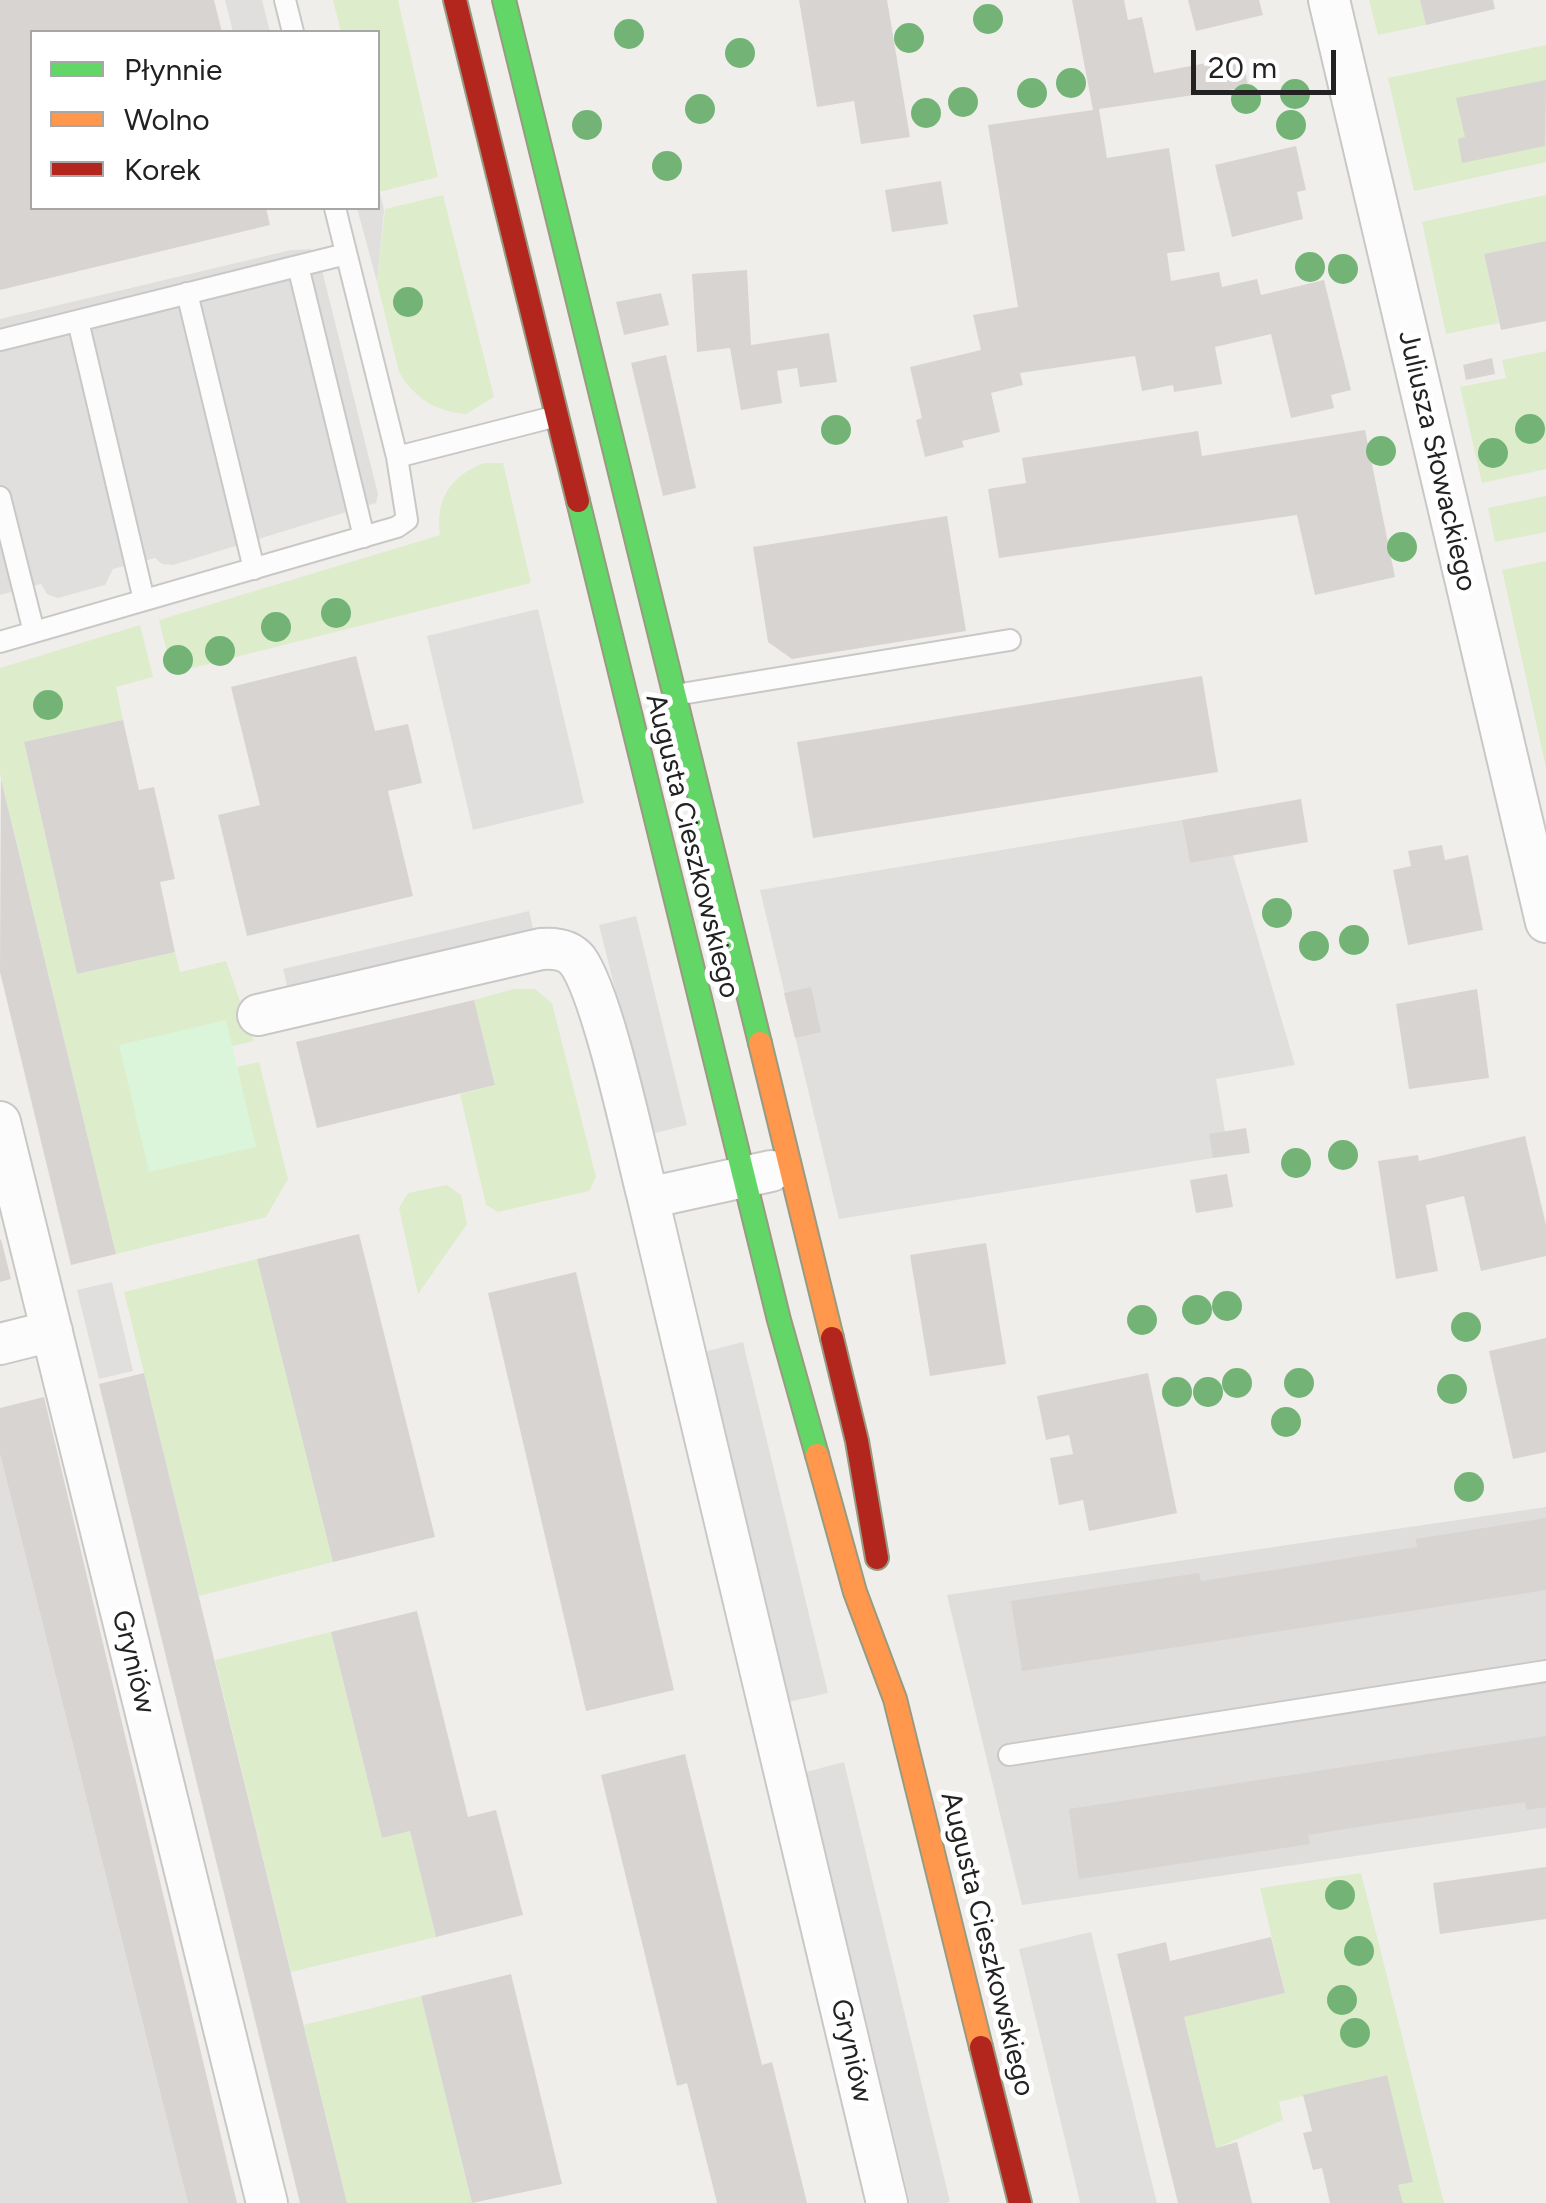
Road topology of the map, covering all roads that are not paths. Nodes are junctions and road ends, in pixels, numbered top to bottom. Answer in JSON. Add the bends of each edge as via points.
{"nodes":[{"id":1,"x":285,"y":0,"type":"edge"},
{"id":2,"x":455,"y":0,"type":"edge"},
{"id":3,"x":504,"y":0,"type":"edge"},
{"id":4,"x":1330,"y":0,"type":"edge"},
{"id":5,"x":292,"y":30,"type":"edge"},
{"id":6,"x":335,"y":210,"type":"edge"},
{"id":7,"x":346,"y":254,"type":"junction"},
{"id":8,"x":298,"y":266,"type":"junction"},
{"id":9,"x":187,"y":293,"type":"junction"},
{"id":10,"x":78,"y":320,"type":"junction"},
{"id":11,"x":0,"y":340,"type":"edge"},
{"id":12,"x":579,"y":410,"type":"junction"},
{"id":13,"x":397,"y":457,"type":"junction"},
{"id":14,"x":0,"y":497,"type":"edge"},
{"id":15,"x":364,"y":537,"type":"junction"},
{"id":16,"x":254,"y":569,"type":"junction"},
{"id":17,"x":144,"y":600,"type":"junction"},
{"id":18,"x":34,"y":632,"type":"junction"},
{"id":19,"x":1010,"y":640,"type":"dead end"},
{"id":20,"x":0,"y":642,"type":"edge"},
{"id":21,"x":674,"y":695,"type":"junction"},
{"id":22,"x":1546,"y":922,"type":"edge"},
{"id":23,"x":258,"y":1015,"type":"dead end"},
{"id":24,"x":0,"y":1122,"type":"edge"},
{"id":25,"x":789,"y":1168,"type":"junction"},
{"id":26,"x":743,"y":1177,"type":"junction"},
{"id":27,"x":648,"y":1198,"type":"junction"},
{"id":28,"x":52,"y":1331,"type":"junction"},
{"id":29,"x":0,"y":1344,"type":"edge"},
{"id":30,"x":1546,"y":1671,"type":"edge"},
{"id":31,"x":895,"y":1700,"type":"junction"},
{"id":32,"x":1009,"y":1755,"type":"dead end"},
{"id":33,"x":266,"y":2203,"type":"edge"},
{"id":34,"x":887,"y":2203,"type":"edge"},
{"id":35,"x":1020,"y":2203,"type":"edge"}],
"edges":[{"from":1,"to":5,"type":"lane"},
{"from":2,"to":12,"type":"street","name":"Augusta Cieszkowskiego"},
{"from":3,"to":12,"type":"street","name":"Augusta Cieszkowskiego"},
{"from":4,"to":22,"type":"street","name":"Juliusza Słowackiego"},
{"from":6,"to":7,"type":"lane"},
{"from":7,"to":8,"type":"lane"},
{"from":7,"to":13,"type":"lane"},
{"from":8,"to":9,"type":"lane"},
{"from":8,"to":15,"type":"lane"},
{"from":9,"to":10,"type":"lane"},
{"from":9,"to":16,"type":"lane"},
{"from":10,"to":11,"type":"lane"},
{"from":10,"to":17,"type":"lane"},
{"from":12,"to":13,"type":"lane"},
{"from":12,"to":21,"type":"street","name":"Augusta Cieszkowskiego"},
{"from":12,"to":26,"type":"street","name":"Augusta Cieszkowskiego"},
{"from":13,"to":15,"type":"lane","via":[[406,520]]},
{"from":14,"to":18,"type":"lane"},
{"from":15,"to":16,"type":"lane"},
{"from":16,"to":17,"type":"lane"},
{"from":17,"to":18,"type":"lane"},
{"from":18,"to":20,"type":"lane"},
{"from":19,"to":21,"type":"lane"},
{"from":21,"to":25,"type":"street","name":"Augusta Cieszkowskiego"},
{"from":23,"to":27,"type":"street","name":"Gryniów","via":[[541,948],[564,951],[577,960],[595,1001]]},
{"from":24,"to":28,"type":"street","name":"Gryniów"},
{"from":25,"to":26,"type":"street"},
{"from":25,"to":31,"type":"street","name":"Augusta Cieszkowskiego","via":[[857,1441]]},
{"from":26,"to":27,"type":"street"},
{"from":26,"to":31,"type":"street","name":"Augusta Cieszkowskiego","via":[[855,1592]]},
{"from":27,"to":34,"type":"street","name":"Gryniów"},
{"from":28,"to":29,"type":"street"},
{"from":28,"to":33,"type":"street","name":"Gryniów"},
{"from":30,"to":32,"type":"lane"},
{"from":31,"to":35,"type":"street","name":"Augusta Cieszkowskiego"}]}
